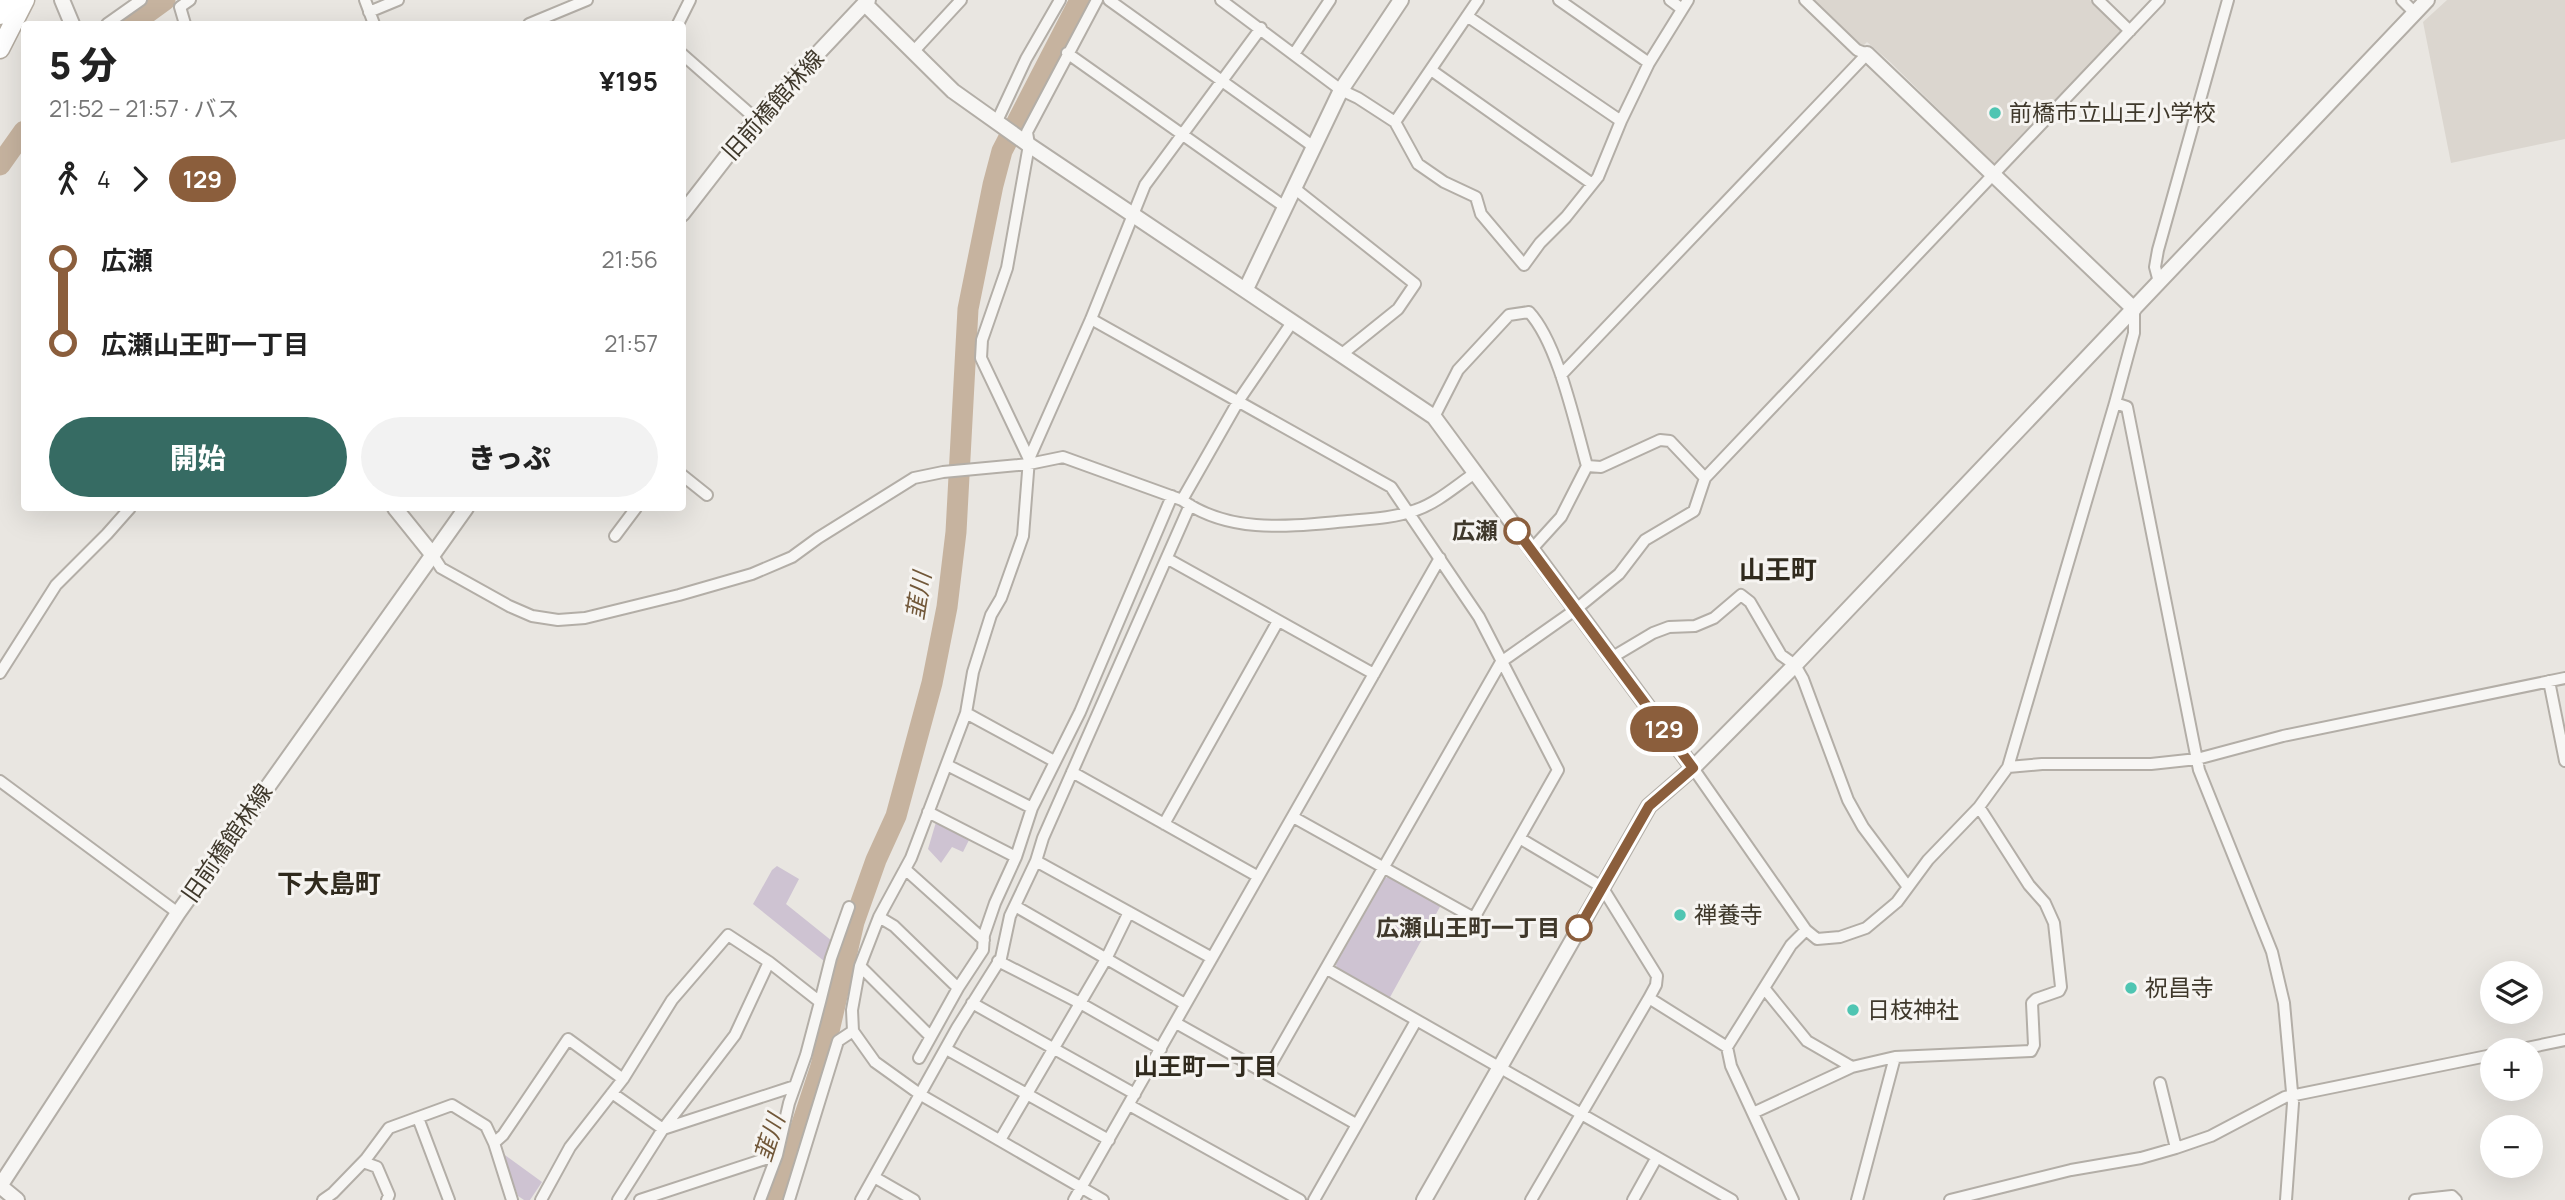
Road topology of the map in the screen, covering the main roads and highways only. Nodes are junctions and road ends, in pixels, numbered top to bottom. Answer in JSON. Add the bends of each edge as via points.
{"nodes":[{"id":1,"x":8,"y":0,"type":"edge"},
{"id":2,"x":25,"y":0,"type":"edge"},
{"id":3,"x":0,"y":15,"type":"edge"},
{"id":4,"x":0,"y":49,"type":"edge"}],
"edges":[{"from":1,"to":3,"type":"main road"},
{"from":2,"to":4,"type":"main road"}]}
